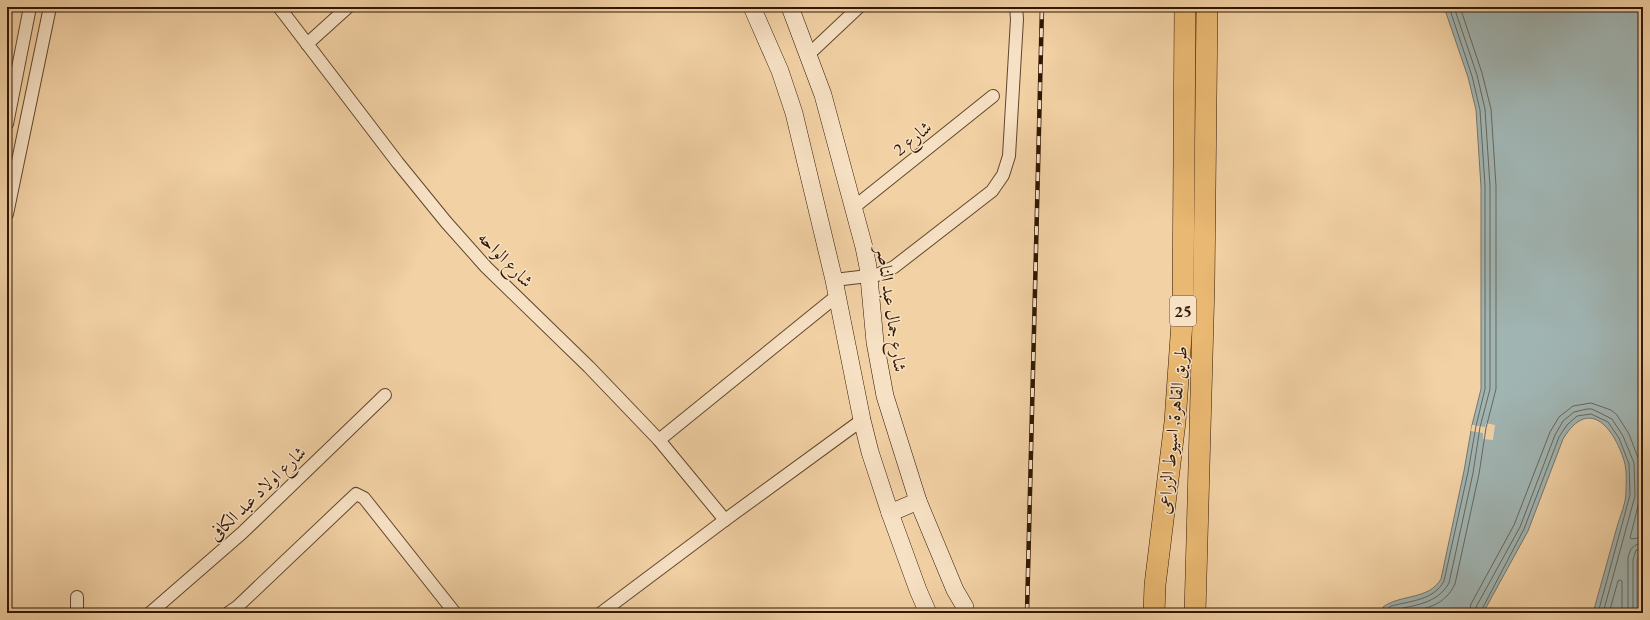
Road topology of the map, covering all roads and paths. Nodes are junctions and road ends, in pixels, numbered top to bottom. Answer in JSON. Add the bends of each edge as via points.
{"nodes":[{"id":1,"x":30,"y":7,"type":"edge"},
{"id":2,"x":50,"y":7,"type":"edge"},
{"id":3,"x":279,"y":7,"type":"edge"},
{"id":4,"x":348,"y":7,"type":"edge"},
{"id":5,"x":752,"y":7,"type":"edge"},
{"id":6,"x":790,"y":7,"type":"edge"},
{"id":7,"x":858,"y":7,"type":"edge"},
{"id":8,"x":1016,"y":7,"type":"edge"},
{"id":9,"x":1185,"y":7,"type":"edge"},
{"id":10,"x":1207,"y":7,"type":"edge"},
{"id":11,"x":307,"y":44,"type":"junction"},
{"id":12,"x":808,"y":55,"type":"junction"},
{"id":13,"x":993,"y":96,"type":"dead end"},
{"id":14,"x":7,"y":124,"type":"edge"},
{"id":15,"x":854,"y":208,"type":"junction"},
{"id":16,"x":7,"y":214,"type":"edge"},
{"id":17,"x":869,"y":276,"type":"junction"},
{"id":18,"x":836,"y":288,"type":"junction"},
{"id":19,"x":385,"y":395,"type":"dead end"},
{"id":20,"x":862,"y":420,"type":"junction"},
{"id":21,"x":659,"y":440,"type":"junction"},
{"id":22,"x":918,"y":501,"type":"junction"},
{"id":23,"x":890,"y":513,"type":"junction"},
{"id":24,"x":725,"y":520,"type":"junction"},
{"id":25,"x":77,"y":597,"type":"dead end"},
{"id":26,"x":235,"y":611,"type":"edge"},
{"id":27,"x":1194,"y":611,"type":"edge"},
{"id":28,"x":77,"y":613,"type":"edge"},
{"id":29,"x":150,"y":613,"type":"edge"},
{"id":30,"x":455,"y":613,"type":"edge"},
{"id":31,"x":601,"y":613,"type":"edge"},
{"id":32,"x":928,"y":613,"type":"edge"},
{"id":33,"x":965,"y":613,"type":"edge"},
{"id":34,"x":1154,"y":613,"type":"edge"}],
"edges":[{"from":1,"to":14,"type":"street"},
{"from":2,"to":16,"type":"street"},
{"from":3,"to":11,"type":"street","name":"شارع الواحه"},
{"from":4,"to":11,"type":"street"},
{"from":5,"to":18,"type":"street","via":[[780,71],[794,113]]},
{"from":6,"to":12,"type":"street","name":"شارع جمال عبد الناصر"},
{"from":7,"to":12,"type":"street"},
{"from":8,"to":17,"type":"street","via":[[1009,156],[1003,175],[992,191],[978,204],[894,267],[878,275]]},
{"from":9,"to":34,"type":"highway","name":"طريق القاهرة, اسيوط الزراعى","number":"25","via":[[1183,308],[1175,422]]},
{"from":10,"to":27,"type":"highway","name":"طريق القاهرة, اسيوط الزراعى","number":"25","via":[[1204,284]]},
{"from":11,"to":21,"type":"street","name":"شارع الواحه","via":[[446,222],[486,267],[589,367]]},
{"from":12,"to":15,"type":"street","name":"شارع جمال عبد الناصر","via":[[823,95]]},
{"from":13,"to":15,"type":"street","name":"شارع 2"},
{"from":15,"to":17,"type":"street","name":"شارع جمال عبد الناصر"},
{"from":17,"to":18,"type":"street"},
{"from":17,"to":22,"type":"street","name":"شارع جمال عبد الناصر","via":[[875,342],[885,396]]},
{"from":18,"to":20,"type":"street"},
{"from":18,"to":21,"type":"street"},
{"from":19,"to":29,"type":"street","name":"شارع اولاد عبد الكافى","via":[[242,533]]},
{"from":20,"to":23,"type":"street"},
{"from":20,"to":24,"type":"street"},
{"from":21,"to":24,"type":"street","name":"شارع الواحه"},
{"from":22,"to":23,"type":"street"},
{"from":22,"to":33,"type":"street","name":"شارع جمال عبد الناصر","via":[[965,607]]},
{"from":23,"to":32,"type":"street"},
{"from":24,"to":31,"type":"street"},
{"from":25,"to":28,"type":"street"},
{"from":26,"to":30,"type":"street","via":[[356,494],[364,498]]}]}
